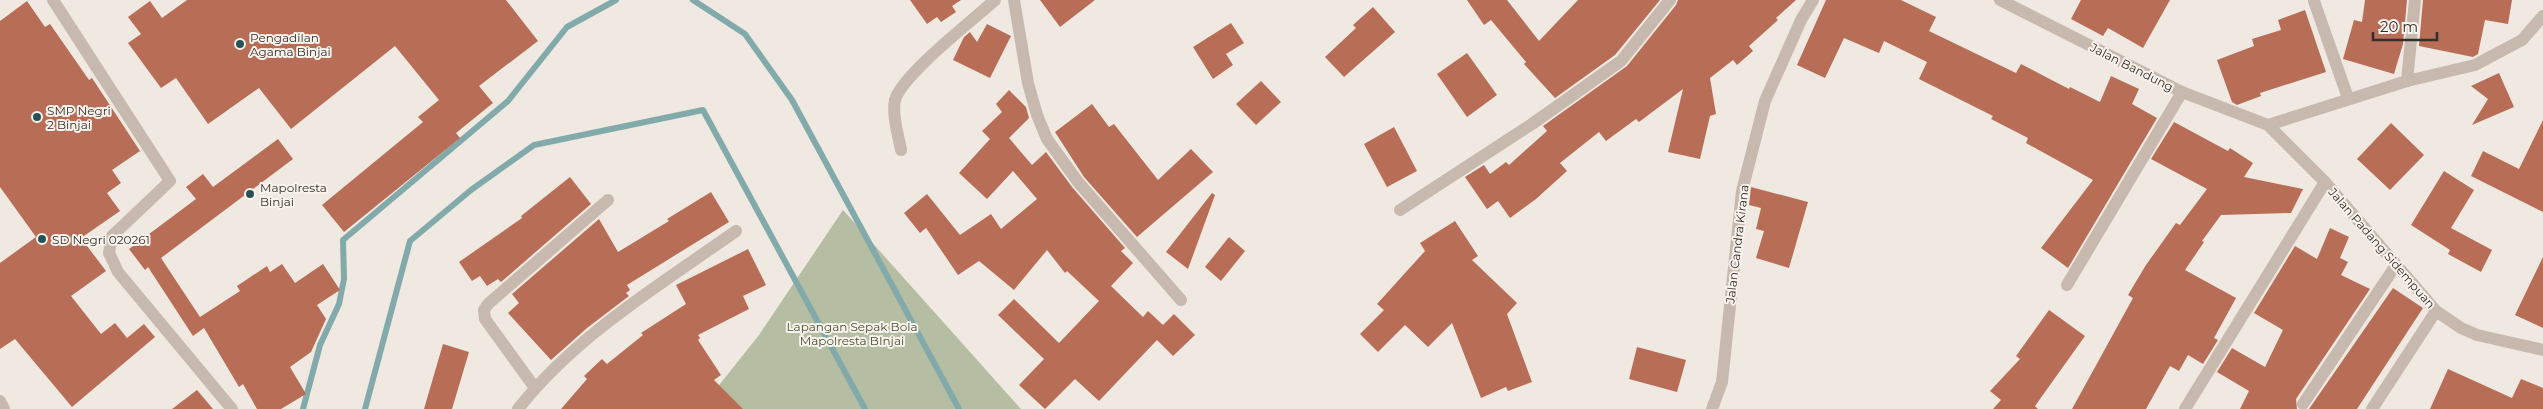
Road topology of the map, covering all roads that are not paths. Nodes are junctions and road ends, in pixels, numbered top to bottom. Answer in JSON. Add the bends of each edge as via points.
{"nodes":[{"id":1,"x":53,"y":0,"type":"edge"},
{"id":2,"x":995,"y":0,"type":"edge"},
{"id":3,"x":1014,"y":0,"type":"edge"},
{"id":4,"x":1670,"y":0,"type":"edge"},
{"id":5,"x":1813,"y":0,"type":"edge"},
{"id":6,"x":2000,"y":0,"type":"edge"},
{"id":7,"x":2415,"y":0,"type":"edge"},
{"id":8,"x":2314,"y":1,"type":"edge"},
{"id":9,"x":2543,"y":16,"type":"edge"},
{"id":10,"x":2407,"y":82,"type":"junction"},
{"id":11,"x":2182,"y":92,"type":"junction"},
{"id":12,"x":2348,"y":98,"type":"junction"},
{"id":13,"x":2268,"y":125,"type":"junction"},
{"id":14,"x":901,"y":150,"type":"dead end"},
{"id":15,"x":2325,"y":182,"type":"junction"},
{"id":16,"x":608,"y":200,"type":"dead end"},
{"id":17,"x":1400,"y":210,"type":"dead end"},
{"id":18,"x":736,"y":230,"type":"dead end"},
{"id":19,"x":2396,"y":265,"type":"junction"},
{"id":20,"x":2067,"y":285,"type":"dead end"},
{"id":21,"x":1181,"y":300,"type":"dead end"},
{"id":22,"x":2436,"y":311,"type":"junction"},
{"id":23,"x":2543,"y":350,"type":"edge"},
{"id":24,"x":534,"y":388,"type":"junction"},
{"id":25,"x":2303,"y":404,"type":"dead end"},
{"id":26,"x":232,"y":409,"type":"edge"},
{"id":27,"x":518,"y":409,"type":"edge"},
{"id":28,"x":1712,"y":409,"type":"edge"},
{"id":29,"x":2185,"y":409,"type":"edge"},
{"id":30,"x":2372,"y":409,"type":"edge"}],
"edges":[{"from":1,"to":26,"type":"street","via":[[170,181],[112,236],[109,253],[118,272]]},
{"from":2,"to":14,"type":"street","via":[[911,76],[898,93],[894,113]]},
{"from":3,"to":21,"type":"street","via":[[1028,82],[1036,115],[1047,139],[1078,182]]},
{"from":4,"to":17,"type":"street","via":[[1621,61]]},
{"from":5,"to":28,"type":"street","name":"Jalan Candra Kirana","via":[[1764,101],[1742,191],[1722,382]]},
{"from":6,"to":11,"type":"street","name":"Jalan Bandung"},
{"from":7,"to":10,"type":"street"},
{"from":8,"to":12,"type":"street"},
{"from":9,"to":10,"type":"street","via":[[2522,40],[2475,65]]},
{"from":10,"to":12,"type":"street"},
{"from":11,"to":13,"type":"street","name":"Jalan Bandung"},
{"from":11,"to":20,"type":"street"},
{"from":12,"to":13,"type":"street"},
{"from":13,"to":15,"type":"street","name":"Jalan Padang Sidempuan"},
{"from":15,"to":19,"type":"street","name":"Jalan Padang Sidempuan"},
{"from":15,"to":29,"type":"street"},
{"from":16,"to":24,"type":"street","via":[[484,310],[485,318]]},
{"from":18,"to":24,"type":"street","via":[[580,343]]},
{"from":19,"to":22,"type":"street","name":"Jalan Padang Sidempuan"},
{"from":19,"to":25,"type":"street"},
{"from":22,"to":23,"type":"street","name":"Jalan Padang Sidempuan","via":[[2477,335]]},
{"from":22,"to":30,"type":"street"},
{"from":24,"to":27,"type":"street"}]}
